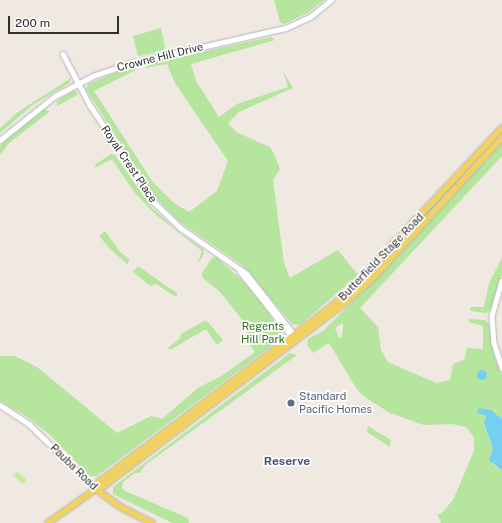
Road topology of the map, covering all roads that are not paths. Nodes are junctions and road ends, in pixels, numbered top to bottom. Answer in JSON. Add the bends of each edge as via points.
{"nodes":[{"id":1,"x":331,"y":0,"type":"edge"},
{"id":2,"x":63,"y":54,"type":"dead end"},
{"id":3,"x":78,"y":83,"type":"junction"},
{"id":4,"x":502,"y":128,"type":"edge"},
{"id":5,"x":502,"y":138,"type":"edge"},
{"id":6,"x":0,"y":140,"type":"edge"},
{"id":7,"x":502,"y":281,"type":"edge"},
{"id":8,"x":293,"y":336,"type":"junction"},
{"id":9,"x":296,"y":342,"type":"junction"},
{"id":10,"x":502,"y":368,"type":"edge"},
{"id":11,"x":0,"y":405,"type":"edge"},
{"id":12,"x":96,"y":489,"type":"junction"},
{"id":13,"x":48,"y":523,"type":"edge"},
{"id":14,"x":152,"y":523,"type":"edge"}],
"edges":[{"from":1,"to":3,"type":"street","name":"Crowne Hill Drive","via":[[310,17],[286,28],[128,64]]},
{"from":2,"to":3,"type":"street","name":"Royal Crest Place"},
{"from":3,"to":6,"type":"street","name":"Crowne Hill Drive","via":[[48,101]]},
{"from":3,"to":8,"type":"street","name":"Royal Crest Place","via":[[154,202],[181,228],[239,269]]},
{"from":4,"to":8,"type":"main road","name":"Butterfield Stage Road","via":[[361,280]]},
{"from":5,"to":9,"type":"main road","name":"Butterfield Stage Road","via":[[375,276]]},
{"from":7,"to":10,"type":"street","via":[[492,316],[494,343]]},
{"from":8,"to":9,"type":"street","name":"Royal Crest Place"},
{"from":8,"to":12,"type":"main road","name":"Butterfield Stage Road","via":[[99,482]]},
{"from":9,"to":12,"type":"main road","name":"Butterfield Stage Road","via":[[104,486]]},
{"from":11,"to":12,"type":"street","name":"Pauba Road","via":[[34,428]]},
{"from":12,"to":13,"type":"main road","name":"Butterfield Stage Road"},
{"from":12,"to":14,"type":"main road","name":"Pauba Road","via":[[119,506]]}]}
